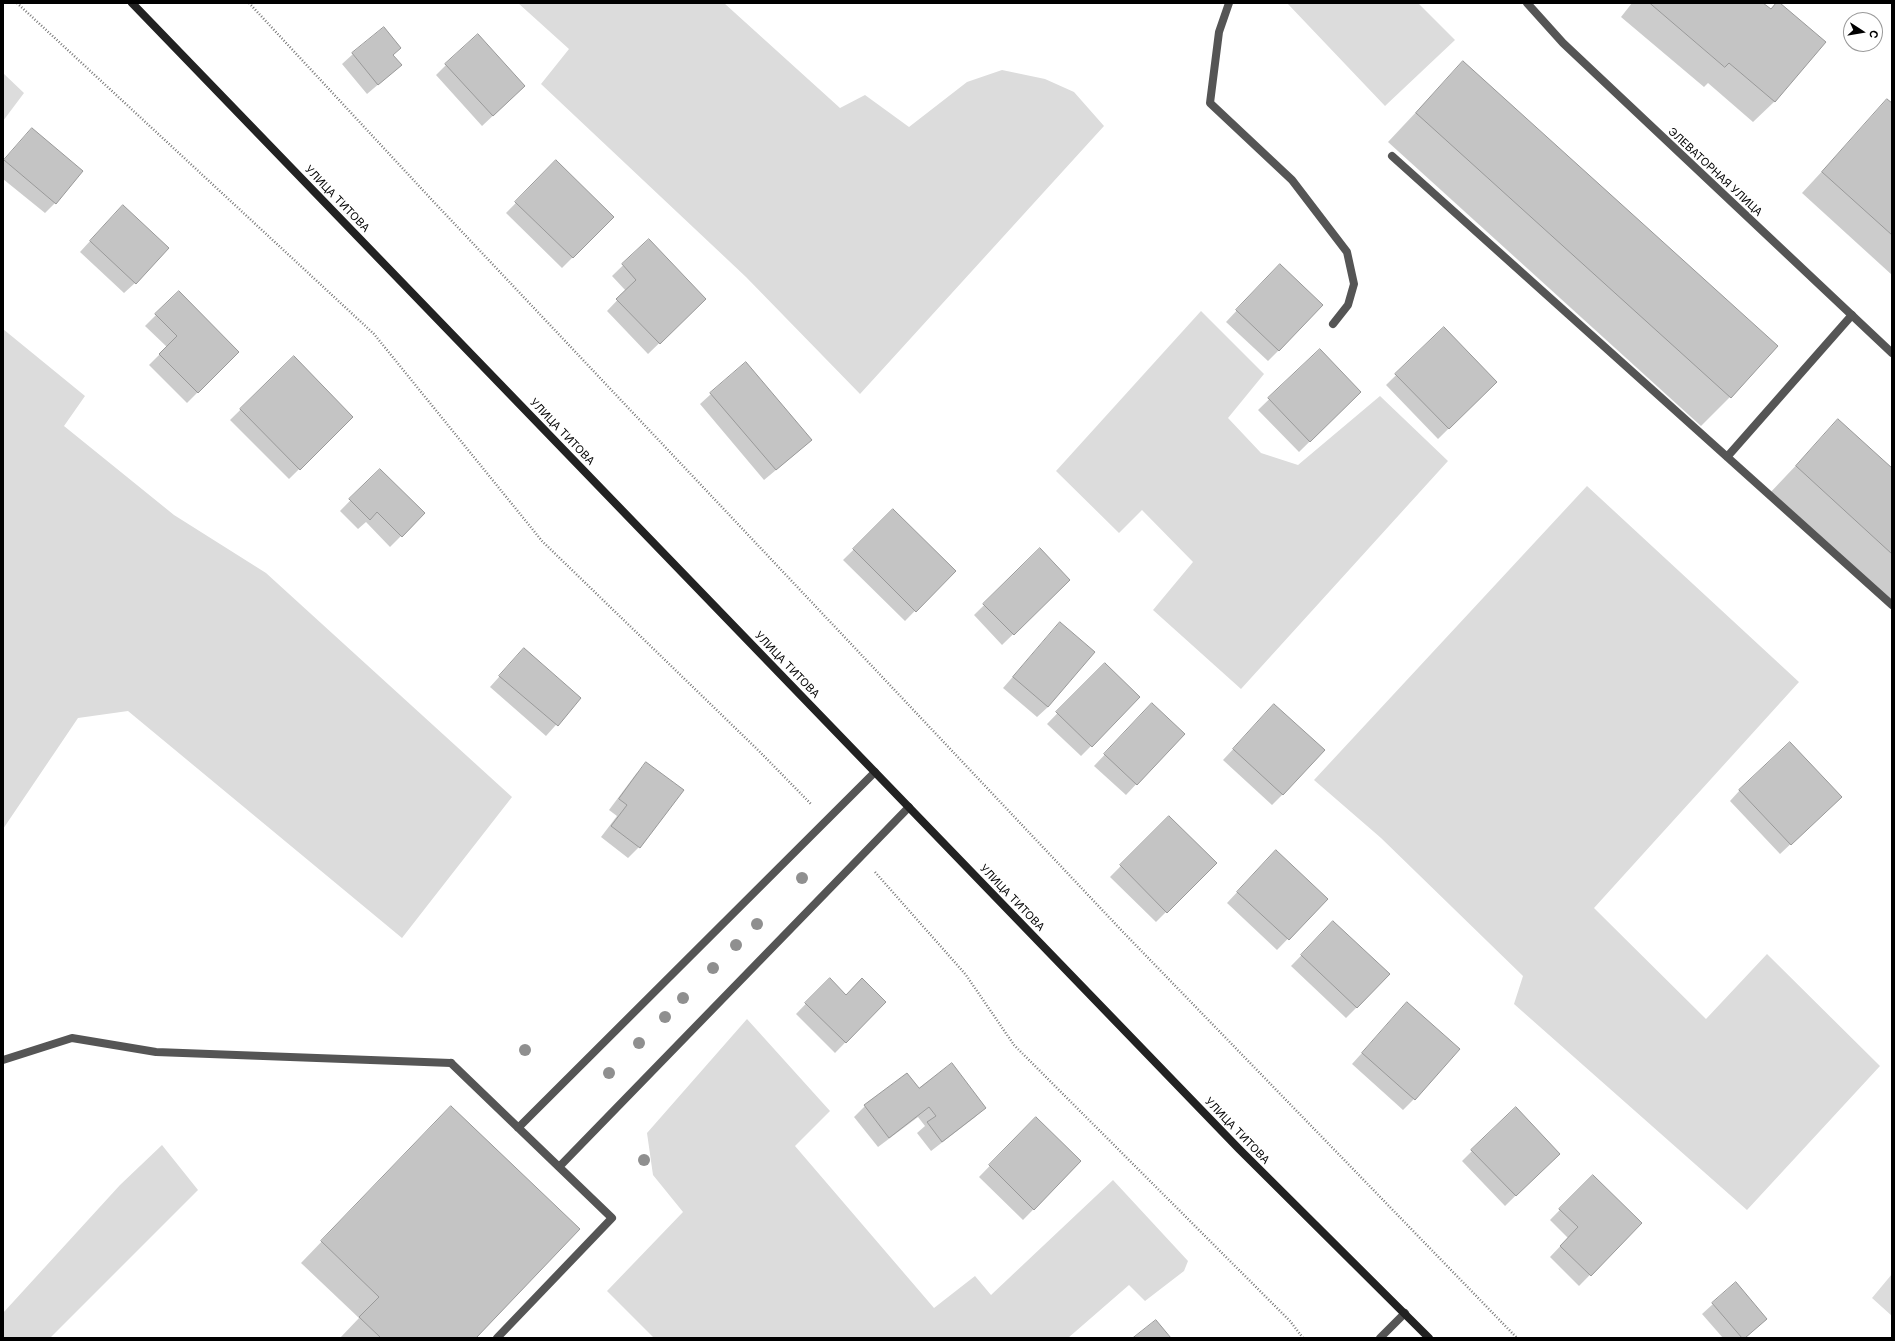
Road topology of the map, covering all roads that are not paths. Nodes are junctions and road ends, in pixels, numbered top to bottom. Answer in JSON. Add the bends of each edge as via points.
{"nodes":[{"id":1,"x":132,"y":3,"type":"edge"},
{"id":2,"x":1229,"y":3,"type":"edge"},
{"id":3,"x":1527,"y":3,"type":"edge"},
{"id":4,"x":1392,"y":156,"type":"dead end"},
{"id":5,"x":1852,"y":315,"type":"junction"},
{"id":6,"x":1333,"y":324,"type":"dead end"},
{"id":7,"x":1892,"y":353,"type":"edge"},
{"id":8,"x":1727,"y":457,"type":"junction"},
{"id":9,"x":1892,"y":605,"type":"edge"},
{"id":10,"x":875,"y":772,"type":"junction"},
{"id":11,"x":909,"y":807,"type":"junction"},
{"id":12,"x":3,"y":1060,"type":"edge"},
{"id":13,"x":518,"y":1128,"type":"junction"},
{"id":14,"x":559,"y":1167,"type":"junction"},
{"id":15,"x":1406,"y":1313,"type":"junction"},
{"id":16,"x":497,"y":1338,"type":"edge"},
{"id":17,"x":1380,"y":1338,"type":"edge"},
{"id":18,"x":1430,"y":1338,"type":"edge"}],
"edges":[{"from":1,"to":10,"type":"main road","name":"УЛИЦА ТИТОВА"},
{"from":2,"to":6,"type":"street","via":[[1219,32],[1210,103],[1292,180],[1347,252],[1354,284],[1348,305]]},
{"from":3,"to":5,"type":"street","name":"ЭЛЕВАТОРНАЯ УЛИЦА","via":[[1563,43]]},
{"from":4,"to":8,"type":"street"},
{"from":5,"to":7,"type":"street","name":"ЭЛЕВАТОРНАЯ УЛИЦА"},
{"from":5,"to":8,"type":"street"},
{"from":8,"to":9,"type":"street"},
{"from":10,"to":11,"type":"main road","name":"УЛИЦА ТИТОВА"},
{"from":10,"to":13,"type":"street"},
{"from":11,"to":14,"type":"street"},
{"from":11,"to":15,"type":"main road","name":"УЛИЦА ТИТОВА","via":[[1234,1143]]},
{"from":12,"to":13,"type":"street","via":[[72,1038],[156,1052],[451,1063]]},
{"from":13,"to":14,"type":"street"},
{"from":14,"to":16,"type":"street","via":[[612,1218]]},
{"from":15,"to":17,"type":"street"},
{"from":15,"to":18,"type":"main road","name":"УЛИЦА ТИТОВА"}]}
